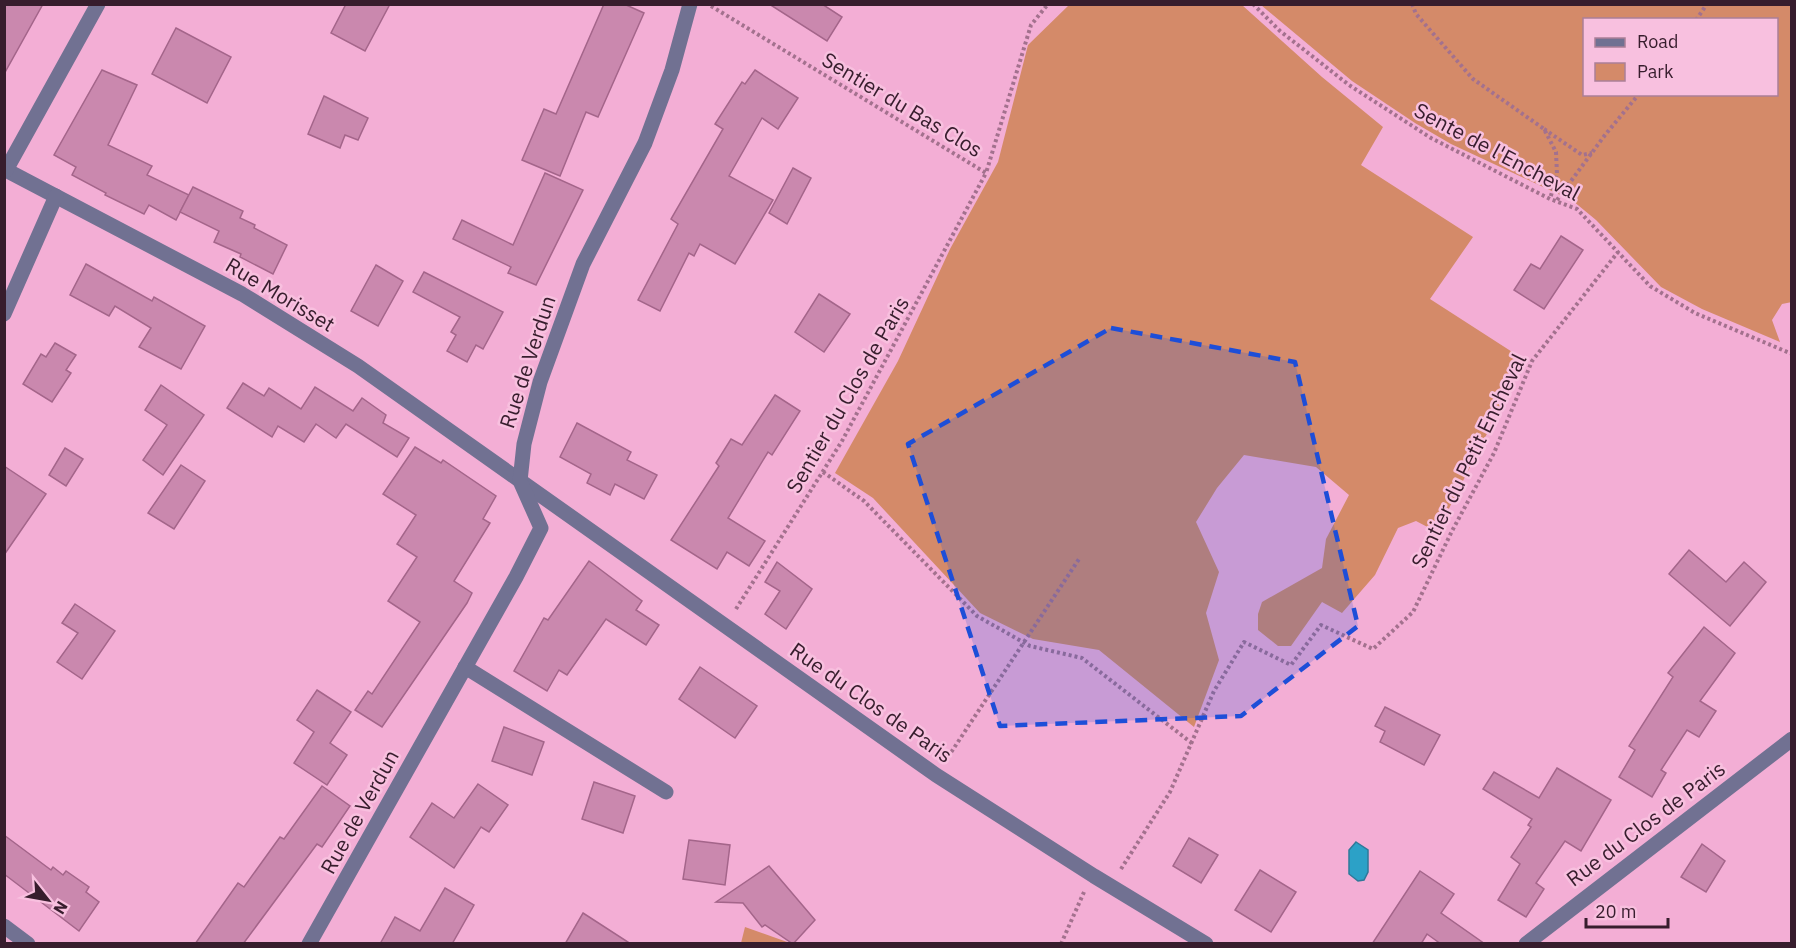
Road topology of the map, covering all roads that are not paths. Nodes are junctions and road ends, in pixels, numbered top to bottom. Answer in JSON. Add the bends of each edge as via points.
{"nodes":[{"id":1,"x":98,"y":4,"type":"edge"},
{"id":2,"x":690,"y":4,"type":"edge"},
{"id":3,"x":5,"y":169,"type":"edge"},
{"id":4,"x":56,"y":196,"type":"junction"},
{"id":5,"x":4,"y":314,"type":"edge"},
{"id":6,"x":520,"y":481,"type":"junction"},
{"id":7,"x":465,"y":667,"type":"junction"},
{"id":8,"x":1791,"y":739,"type":"edge"},
{"id":9,"x":666,"y":792,"type":"dead end"},
{"id":10,"x":4,"y":926,"type":"edge"},
{"id":11,"x":28,"y":944,"type":"edge"},
{"id":12,"x":309,"y":944,"type":"edge"},
{"id":13,"x":1206,"y":944,"type":"edge"},
{"id":14,"x":1527,"y":944,"type":"edge"}],
"edges":[{"from":1,"to":3,"type":"street"},
{"from":2,"to":6,"type":"street","name":"Rue de Verdun","via":[[672,70],[645,142],[583,264],[540,382],[524,444]]},
{"from":3,"to":4,"type":"street","name":"Rue Morisset"},
{"from":4,"to":5,"type":"street"},
{"from":4,"to":6,"type":"street","name":"Rue Morisset","via":[[242,294],[358,366]]},
{"from":6,"to":7,"type":"street","name":"Rue de Verdun","via":[[541,528]]},
{"from":6,"to":13,"type":"street","name":"Rue du Clos de Paris","via":[[936,775]]},
{"from":7,"to":9,"type":"street"},
{"from":7,"to":12,"type":"street","name":"Rue de Verdun"},
{"from":8,"to":14,"type":"street","name":"Rue du Clos de Paris"},
{"from":10,"to":11,"type":"street"}]}
